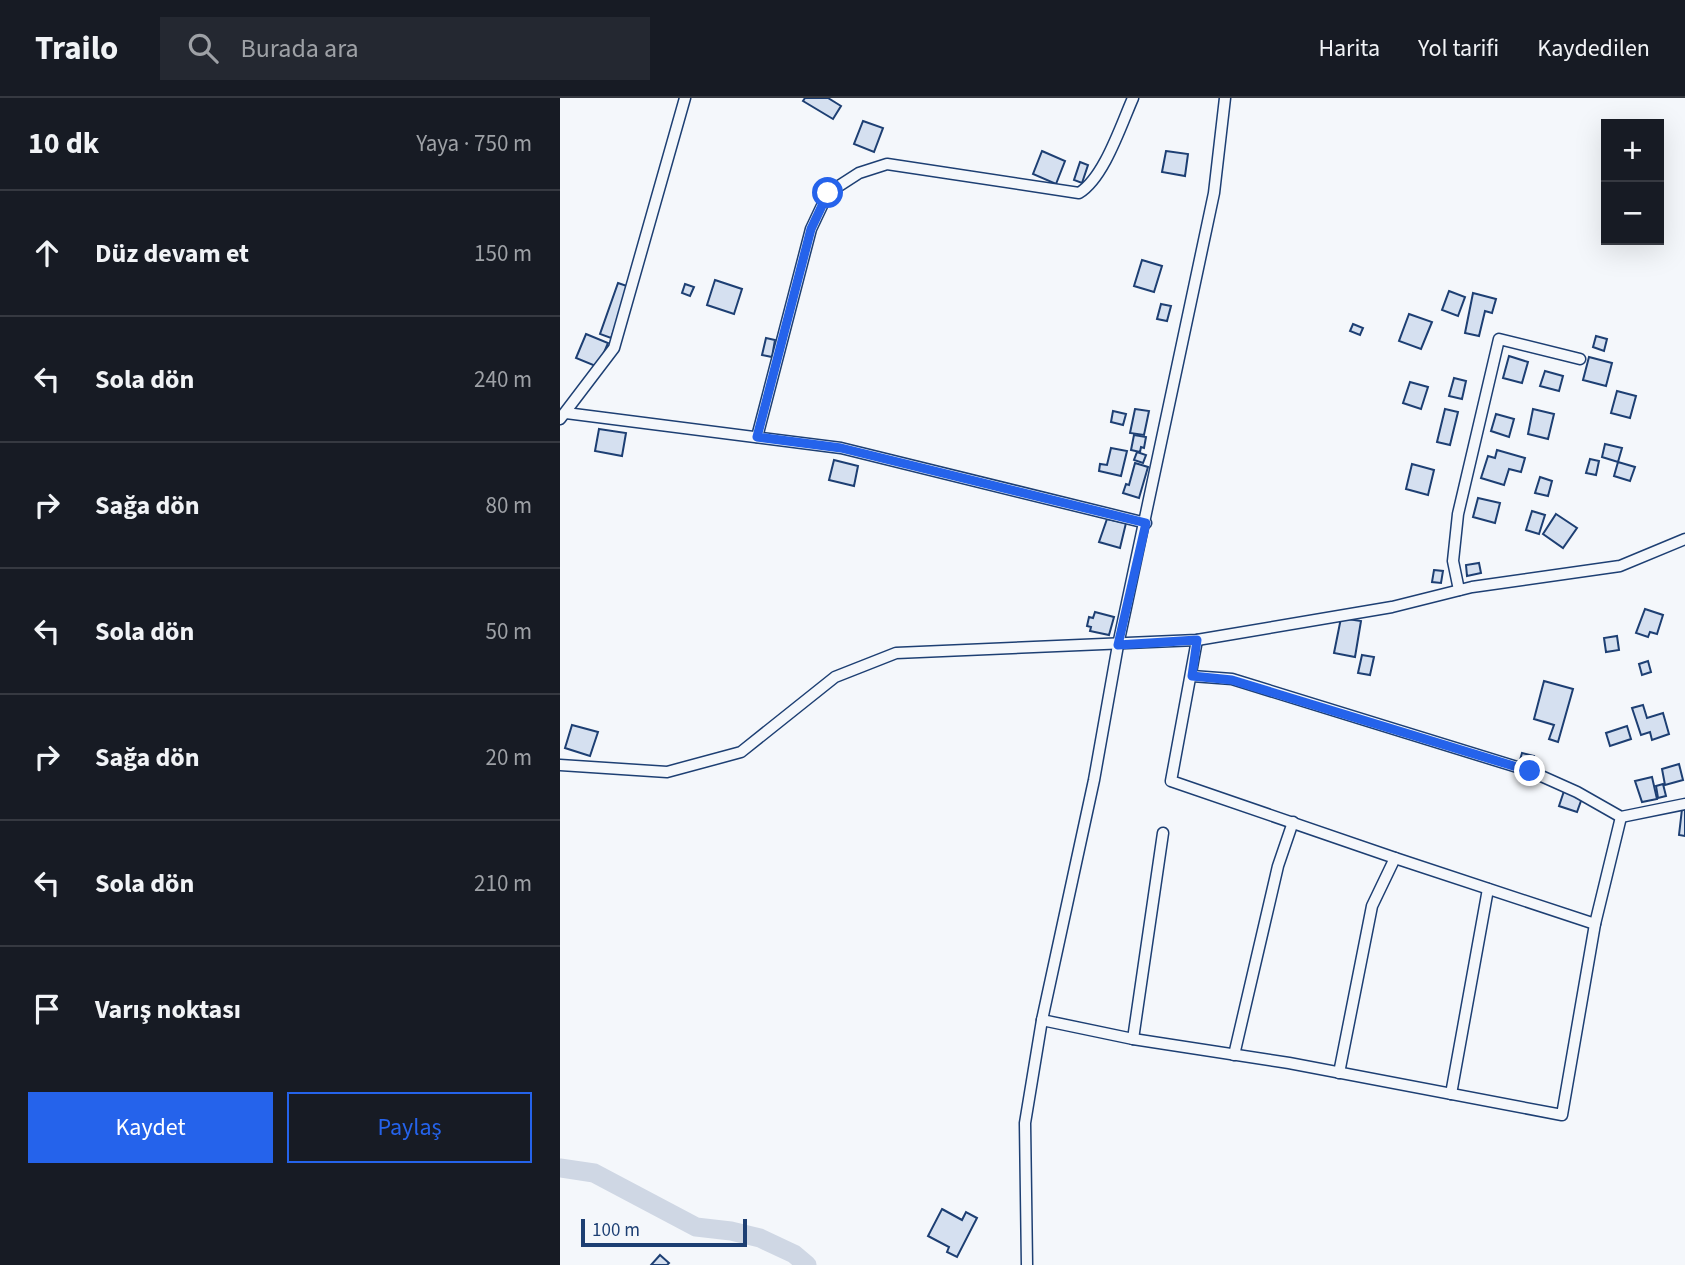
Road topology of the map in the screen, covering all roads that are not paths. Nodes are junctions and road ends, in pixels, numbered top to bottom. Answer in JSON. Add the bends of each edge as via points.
{"nodes":[{"id":1,"x":685,"y":98,"type":"edge"},
{"id":2,"x":1133,"y":98,"type":"edge"},
{"id":3,"x":1224,"y":98,"type":"edge"},
{"id":4,"x":1580,"y":359,"type":"dead end"},
{"id":5,"x":563,"y":416,"type":"edge"},
{"id":6,"x":757,"y":437,"type":"junction"},
{"id":7,"x":1146,"y":523,"type":"junction"},
{"id":8,"x":1685,"y":539,"type":"edge"},
{"id":9,"x":1460,"y":590,"type":"junction"},
{"id":10,"x":1197,"y":640,"type":"junction"},
{"id":11,"x":1120,"y":645,"type":"junction"},
{"id":12,"x":1192,"y":676,"type":"junction"},
{"id":13,"x":560,"y":765,"type":"edge"},
{"id":14,"x":1685,"y":804,"type":"edge"},
{"id":15,"x":1622,"y":817,"type":"junction"},
{"id":16,"x":1293,"y":822,"type":"junction"},
{"id":17,"x":1163,"y":833,"type":"dead end"},
{"id":18,"x":1395,"y":858,"type":"junction"},
{"id":19,"x":1488,"y":889,"type":"junction"},
{"id":20,"x":1595,"y":924,"type":"junction"},
{"id":21,"x":1048,"y":1021,"type":"junction"},
{"id":22,"x":1133,"y":1039,"type":"junction"},
{"id":23,"x":1234,"y":1055,"type":"junction"},
{"id":24,"x":1339,"y":1073,"type":"junction"},
{"id":25,"x":1451,"y":1094,"type":"junction"},
{"id":26,"x":1027,"y":1265,"type":"edge"}],
"edges":[{"from":1,"to":5,"type":"street","via":[[614,348]]},
{"from":2,"to":6,"type":"street","via":[[1104,162],[1089,187],[1079,193],[887,164],[859,173],[828,193],[811,229]]},
{"from":3,"to":7,"type":"street","via":[[1214,193]]},
{"from":4,"to":9,"type":"street","via":[[1499,339],[1458,514],[1453,561]]},
{"from":5,"to":6,"type":"street"},
{"from":6,"to":7,"type":"street","via":[[841,448]]},
{"from":7,"to":11,"type":"street"},
{"from":8,"to":9,"type":"street","via":[[1620,566]]},
{"from":9,"to":10,"type":"street","via":[[1392,607]]},
{"from":10,"to":11,"type":"street"},
{"from":10,"to":12,"type":"street"},
{"from":11,"to":13,"type":"street","via":[[896,653],[835,677],[741,752],[667,772]]},
{"from":11,"to":21,"type":"street"},
{"from":12,"to":15,"type":"street","via":[[1232,680],[1530,771]]},
{"from":12,"to":16,"type":"street","via":[[1171,781]]},
{"from":14,"to":15,"type":"street"},
{"from":15,"to":20,"type":"street"},
{"from":16,"to":18,"type":"street"},
{"from":16,"to":23,"type":"street","via":[[1278,866]]},
{"from":17,"to":22,"type":"street"},
{"from":18,"to":19,"type":"street"},
{"from":18,"to":24,"type":"street","via":[[1372,906]]},
{"from":19,"to":20,"type":"street"},
{"from":19,"to":25,"type":"street"},
{"from":20,"to":25,"type":"street","via":[[1562,1115]]},
{"from":21,"to":22,"type":"street"},
{"from":21,"to":26,"type":"street","via":[[1025,1123]]},
{"from":22,"to":23,"type":"street"},
{"from":23,"to":24,"type":"street"},
{"from":24,"to":25,"type":"street"}]}
